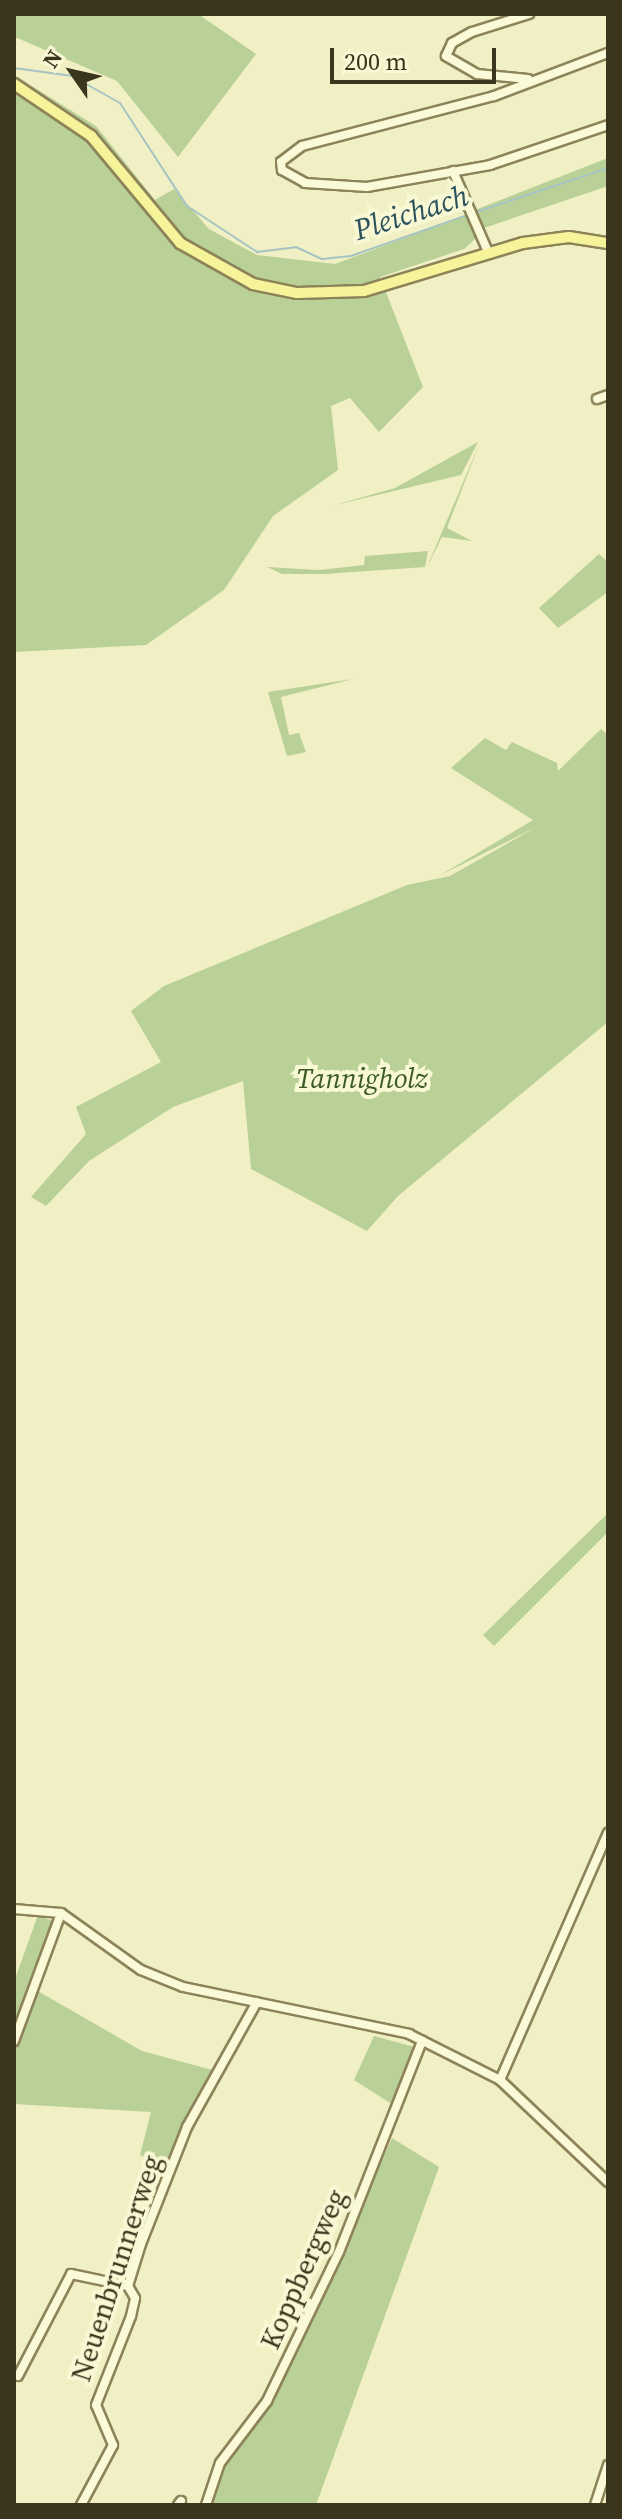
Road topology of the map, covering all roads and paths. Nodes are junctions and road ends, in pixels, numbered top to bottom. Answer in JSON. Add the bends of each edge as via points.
{"nodes":[{"id":1,"x":529,"y":14,"type":"edge"},
{"id":2,"x":608,"y":53,"type":"edge"},
{"id":3,"x":529,"y":79,"type":"junction"},
{"id":4,"x":14,"y":84,"type":"edge"},
{"id":5,"x":608,"y":125,"type":"edge"},
{"id":6,"x":453,"y":171,"type":"junction"},
{"id":7,"x":608,"y":243,"type":"edge"},
{"id":8,"x":488,"y":252,"type":"junction"},
{"id":9,"x":608,"y":395,"type":"edge"},
{"id":10,"x":597,"y":399,"type":"dead end"},
{"id":11,"x":608,"y":1833,"type":"edge"},
{"id":12,"x":14,"y":1909,"type":"edge"},
{"id":13,"x":61,"y":1913,"type":"junction"},
{"id":14,"x":257,"y":2002,"type":"junction"},
{"id":15,"x":14,"y":2041,"type":"edge"},
{"id":16,"x":422,"y":2041,"type":"junction"},
{"id":17,"x":500,"y":2080,"type":"junction"},
{"id":18,"x":608,"y":2182,"type":"edge"},
{"id":19,"x":128,"y":2286,"type":"junction"},
{"id":20,"x":18,"y":2376,"type":"dead end"},
{"id":21,"x":608,"y":2465,"type":"edge"},
{"id":22,"x":81,"y":2505,"type":"edge"},
{"id":23,"x":206,"y":2505,"type":"edge"},
{"id":24,"x":595,"y":2505,"type":"edge"}],
"edges":[{"from":1,"to":3,"type":"street","via":[[472,32],[446,56],[477,74]]},
{"from":2,"to":3,"type":"street"},
{"from":3,"to":6,"type":"street","via":[[494,96],[302,146],[281,162],[282,170],[305,183],[347,188]]},
{"from":4,"to":8,"type":"main road","via":[[91,136],[170,234],[215,267],[297,293],[344,294]]},
{"from":5,"to":6,"type":"street"},
{"from":6,"to":8,"type":"street"},
{"from":7,"to":8,"type":"main road","via":[[557,237]]},
{"from":9,"to":10,"type":"street"},
{"from":11,"to":17,"type":"street"},
{"from":12,"to":13,"type":"street"},
{"from":13,"to":14,"type":"street","via":[[167,1982]]},
{"from":13,"to":15,"type":"street"},
{"from":14,"to":16,"type":"street"},
{"from":14,"to":19,"type":"street","name":"Neuenbrunnerweg","via":[[187,2127]]},
{"from":16,"to":17,"type":"street"},
{"from":16,"to":23,"type":"street","name":"Koppbergweg","via":[[339,2252],[267,2401],[220,2463]]},
{"from":17,"to":18,"type":"street"},
{"from":19,"to":20,"type":"street","via":[[71,2274]]},
{"from":19,"to":22,"type":"street","name":"Neuenbrunnerweg","via":[[135,2298],[131,2316],[96,2405],[113,2445]]},
{"from":21,"to":24,"type":"street"}]}
